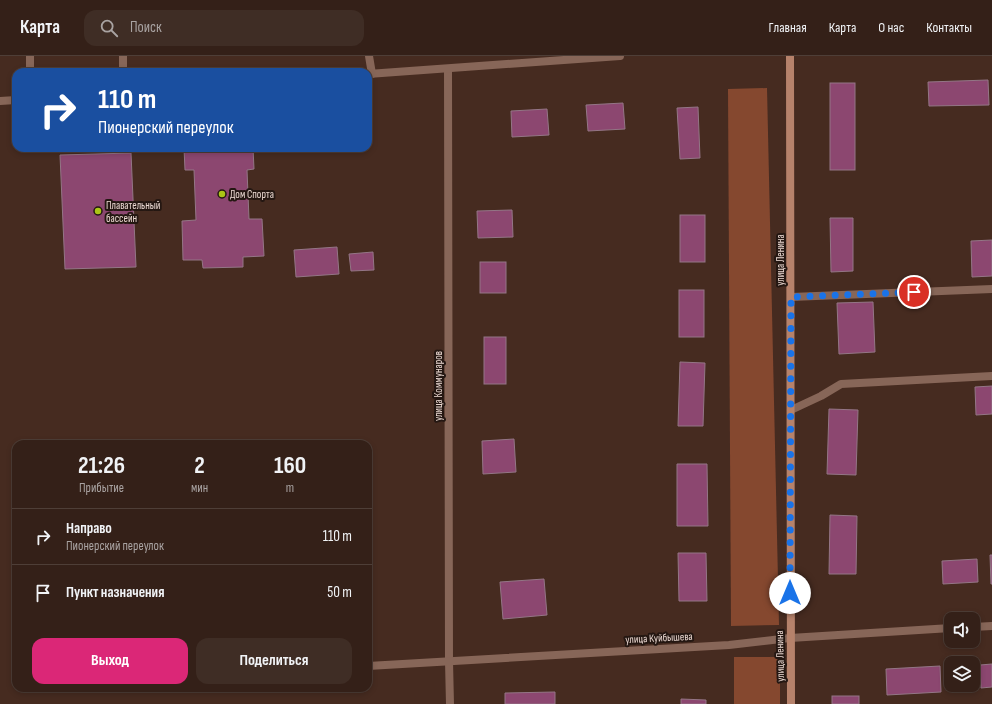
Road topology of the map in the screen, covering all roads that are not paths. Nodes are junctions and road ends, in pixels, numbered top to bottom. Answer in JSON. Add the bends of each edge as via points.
{"nodes":[{"id":1,"x":30,"y":56,"type":"edge"},
{"id":2,"x":123,"y":56,"type":"edge"},
{"id":3,"x":369,"y":56,"type":"edge"},
{"id":4,"x":620,"y":56,"type":"edge"},
{"id":5,"x":790,"y":56,"type":"edge"},
{"id":6,"x":30,"y":68,"type":"edge"},
{"id":7,"x":123,"y":68,"type":"edge"},
{"id":8,"x":370,"y":68,"type":"edge"},
{"id":9,"x":448,"y":69,"type":"junction"},
{"id":10,"x":372,"y":74,"type":"edge"},
{"id":11,"x":12,"y":100,"type":"edge"},
{"id":12,"x":0,"y":101,"type":"edge"},
{"id":13,"x":992,"y":289,"type":"edge"},
{"id":14,"x":791,"y":297,"type":"junction"},
{"id":15,"x":992,"y":376,"type":"edge"},
{"id":16,"x":791,"y":410,"type":"junction"},
{"id":17,"x":992,"y":626,"type":"edge"},
{"id":18,"x":980,"y":627,"type":"edge"},
{"id":19,"x":944,"y":628,"type":"edge"},
{"id":20,"x":790,"y":638,"type":"junction"},
{"id":21,"x":449,"y":661,"type":"junction"},
{"id":22,"x":372,"y":666,"type":"edge"},
{"id":23,"x":450,"y":704,"type":"edge"},
{"id":24,"x":791,"y":704,"type":"edge"}],
"edges":[{"from":1,"to":6,"type":"street"},
{"from":2,"to":7,"type":"street"},
{"from":3,"to":8,"type":"street"},
{"from":4,"to":9,"type":"street"},
{"from":5,"to":14,"type":"street","name":"улица Ленина"},
{"from":9,"to":10,"type":"street"},
{"from":9,"to":21,"type":"street","name":"улица Коммунаров"},
{"from":11,"to":12,"type":"street"},
{"from":13,"to":14,"type":"street"},
{"from":14,"to":16,"type":"street","name":"улица Ленина"},
{"from":15,"to":16,"type":"street","via":[[841,384]]},
{"from":16,"to":20,"type":"street","name":"улица Ленина"},
{"from":17,"to":18,"type":"street"},
{"from":19,"to":20,"type":"street","name":"улица Куйбышева"},
{"from":20,"to":21,"type":"street","name":"улица Куйбышева","via":[[729,645]]},
{"from":20,"to":24,"type":"street","name":"улица Ленина"},
{"from":21,"to":22,"type":"street","name":"улица Куйбышева"},
{"from":21,"to":23,"type":"street","name":"улица Коммунаров"}]}
